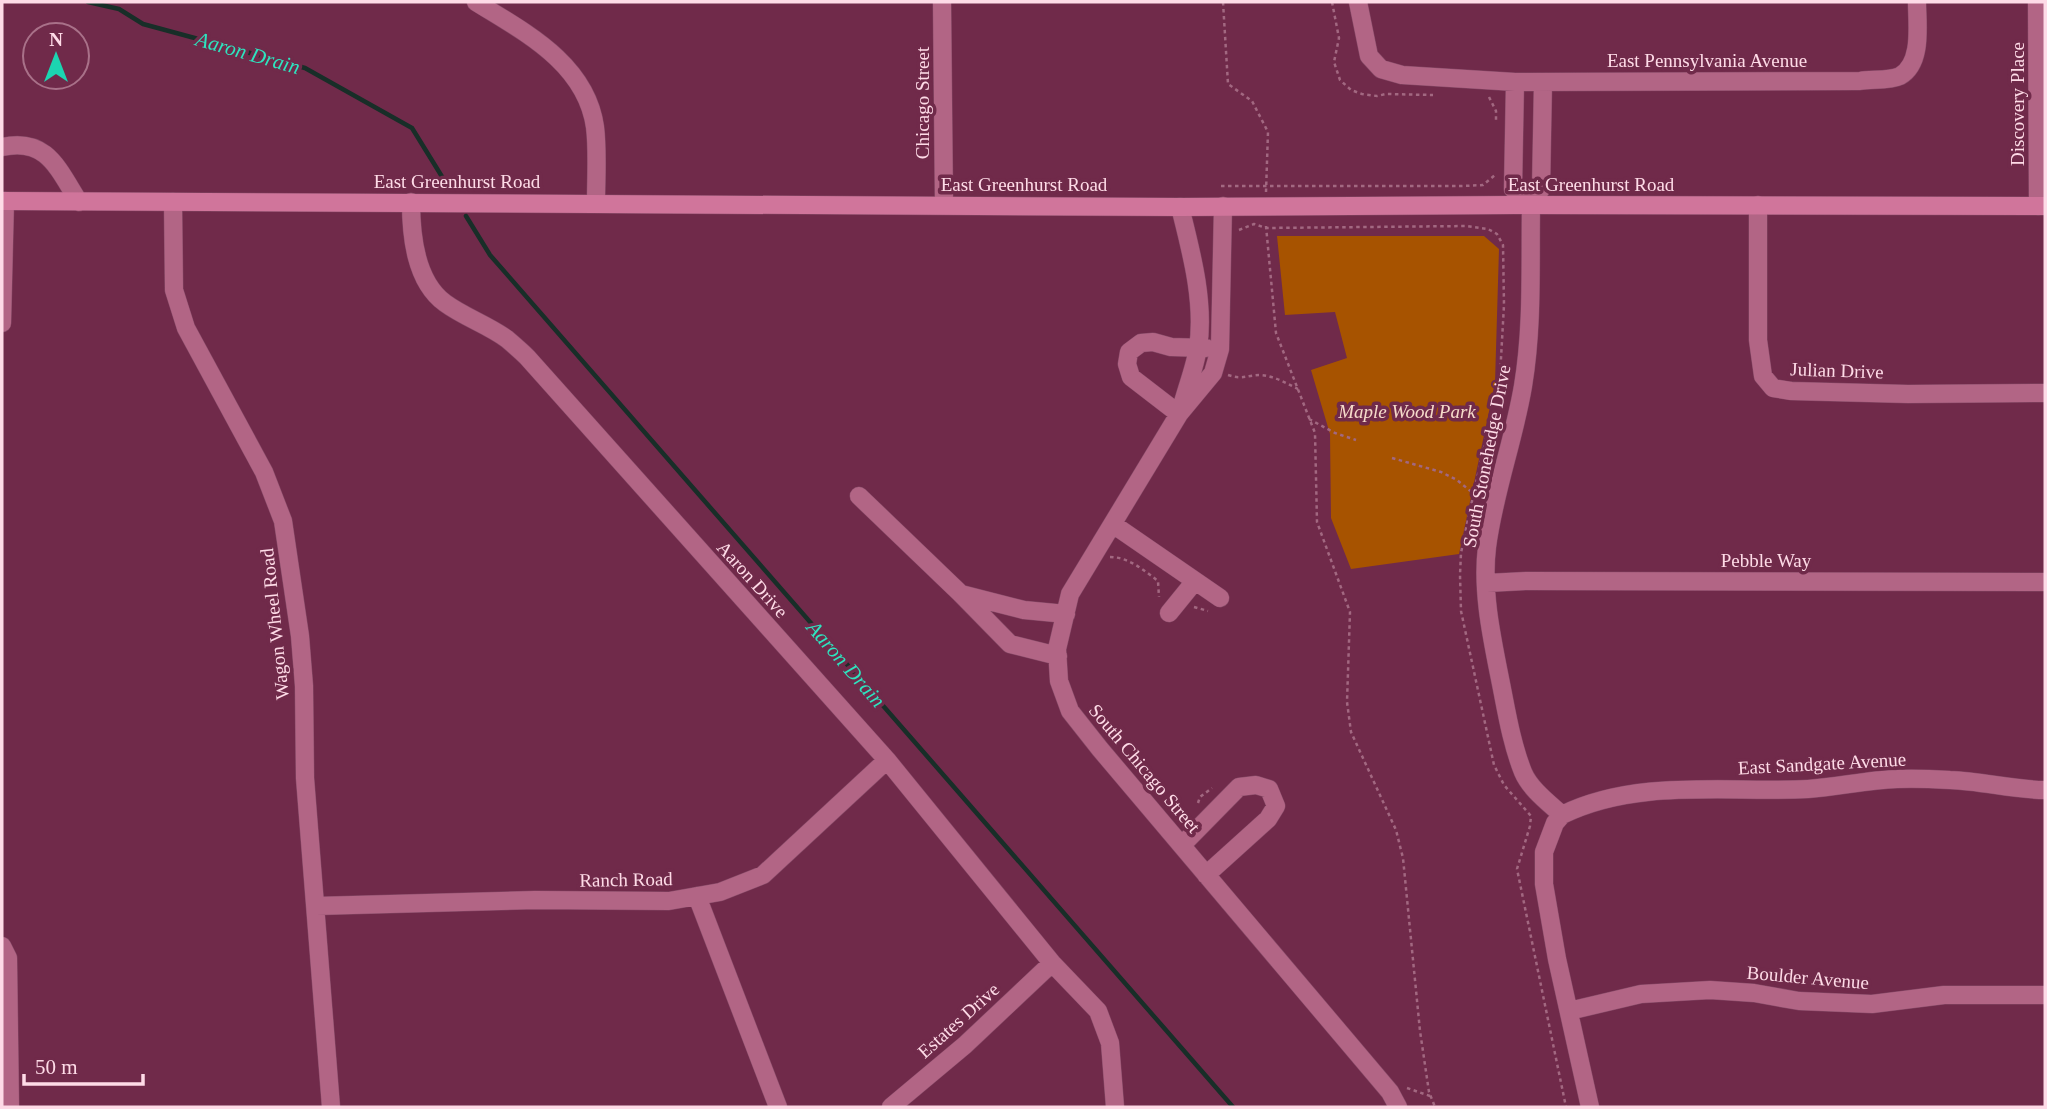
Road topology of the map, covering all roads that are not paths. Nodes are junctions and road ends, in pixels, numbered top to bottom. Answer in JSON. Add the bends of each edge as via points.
{"nodes":[{"id":1,"x":476,"y":2,"type":"edge"},
{"id":2,"x":942,"y":2,"type":"edge"},
{"id":3,"x":1358,"y":2,"type":"edge"},
{"id":4,"x":1917,"y":2,"type":"edge"},
{"id":5,"x":2037,"y":2,"type":"edge"},
{"id":6,"x":1515,"y":82,"type":"junction"},
{"id":7,"x":1543,"y":82,"type":"junction"},
{"id":8,"x":2,"y":147,"type":"edge"},
{"id":9,"x":3,"y":201,"type":"edge"},
{"id":10,"x":79,"y":202,"type":"junction"},
{"id":11,"x":173,"y":202,"type":"junction"},
{"id":12,"x":411,"y":202,"type":"junction"},
{"id":13,"x":596,"y":203,"type":"junction"},
{"id":14,"x":944,"y":205,"type":"junction"},
{"id":15,"x":1531,"y":205,"type":"junction"},
{"id":16,"x":1758,"y":205,"type":"junction"},
{"id":17,"x":1223,"y":206,"type":"junction"},
{"id":18,"x":2042,"y":206,"type":"edge"},
{"id":19,"x":1180,"y":207,"type":"junction"},
{"id":20,"x":2,"y":323,"type":"edge"},
{"id":21,"x":1198,"y":348,"type":"junction"},
{"id":22,"x":1220,"y":349,"type":"junction"},
{"id":23,"x":2045,"y":393,"type":"edge"},
{"id":24,"x":1179,"y":414,"type":"junction"},
{"id":25,"x":859,"y":496,"type":"dead end"},
{"id":26,"x":1114,"y":525,"type":"junction"},
{"id":27,"x":1195,"y":581,"type":"junction"},
{"id":28,"x":2045,"y":582,"type":"edge"},
{"id":29,"x":1487,"y":583,"type":"junction"},
{"id":30,"x":961,"y":594,"type":"junction"},
{"id":31,"x":1218,"y":606,"type":"road end"},
{"id":32,"x":1163,"y":608,"type":"road end"},
{"id":33,"x":1066,"y":614,"type":"junction"},
{"id":34,"x":1058,"y":656,"type":"junction"},
{"id":35,"x":887,"y":760,"type":"junction"},
{"id":36,"x":2045,"y":790,"type":"edge"},
{"id":37,"x":1562,"y":815,"type":"junction"},
{"id":38,"x":1182,"y":845,"type":"junction"},
{"id":39,"x":1206,"y":875,"type":"junction"},
{"id":40,"x":697,"y":896,"type":"junction"},
{"id":41,"x":316,"y":906,"type":"junction"},
{"id":42,"x":2,"y":946,"type":"edge"},
{"id":43,"x":1052,"y":963,"type":"junction"},
{"id":44,"x":2045,"y":995,"type":"edge"},
{"id":45,"x":1569,"y":1011,"type":"junction"},
{"id":46,"x":10,"y":1107,"type":"edge"},
{"id":47,"x":331,"y":1107,"type":"edge"},
{"id":48,"x":778,"y":1107,"type":"edge"},
{"id":49,"x":891,"y":1107,"type":"edge"},
{"id":50,"x":1115,"y":1107,"type":"edge"},
{"id":51,"x":1398,"y":1107,"type":"edge"},
{"id":52,"x":1590,"y":1107,"type":"edge"}],
"edges":[{"from":1,"to":13,"type":"street","via":[[540,42],[577,80],[590,104],[595,128]]},
{"from":2,"to":14,"type":"street","name":"Chicago Street"},
{"from":3,"to":6,"type":"street","name":"East Pennsylvania Avenue","via":[[1369,56],[1381,69],[1402,75]]},
{"from":4,"to":7,"type":"street","name":"East Pennsylvania Avenue","via":[[1913,63],[1899,76]]},
{"from":5,"to":18,"type":"street","name":"Discovery Place"},
{"from":6,"to":7,"type":"street","name":"East Pennsylvania Avenue"},
{"from":6,"to":15,"type":"street","via":[[1513,189]]},
{"from":7,"to":15,"type":"street","name":"South Stonehedge Drive","via":[[1541,189]]},
{"from":8,"to":10,"type":"street","via":[[19,143],[37,148],[54,163]]},
{"from":9,"to":10,"type":"main road","name":"East Greenhurst Road"},
{"from":9,"to":20,"type":"street"},
{"from":10,"to":11,"type":"main road","name":"East Greenhurst Road"},
{"from":11,"to":12,"type":"main road","name":"East Greenhurst Road"},
{"from":11,"to":41,"type":"street","name":"Wagon Wheel Road","via":[[174,290],[186,328],[264,472],[283,521],[300,636]]},
{"from":12,"to":13,"type":"main road","name":"East Greenhurst Road"},
{"from":12,"to":35,"type":"street","name":"Aaron Drive","via":[[411,234],[428,284],[443,301],[506,338],[527,357]]},
{"from":13,"to":14,"type":"main road","name":"East Greenhurst Road"},
{"from":14,"to":19,"type":"main road","name":"East Greenhurst Road"},
{"from":15,"to":16,"type":"main road","name":"East Greenhurst Road"},
{"from":15,"to":17,"type":"main road","name":"East Greenhurst Road"},
{"from":15,"to":29,"type":"street","name":"South Stonehedge Drive","via":[[1529,329],[1523,384],[1497,491],[1487,549]]},
{"from":16,"to":18,"type":"main road","name":"East Greenhurst Road"},
{"from":16,"to":23,"type":"street","name":"Julian Drive","via":[[1758,340],[1763,376],[1773,388],[1895,394]]},
{"from":17,"to":19,"type":"main road","name":"East Greenhurst Road"},
{"from":17,"to":22,"type":"street","name":"South Chicago Street"},
{"from":19,"to":21,"type":"street","name":"South Chicago Street","via":[[1194,273]]},
{"from":21,"to":22,"type":"street"},
{"from":21,"to":24,"type":"street","name":"South Chicago Street"},
{"from":21,"to":24,"type":"street","via":[[1141,343],[1129,352],[1131,377]]},
{"from":22,"to":24,"type":"street","name":"South Chicago Street","via":[[1213,373]]},
{"from":24,"to":26,"type":"street","name":"South Chicago Street"},
{"from":25,"to":30,"type":"street"},
{"from":26,"to":27,"type":"street"},
{"from":26,"to":33,"type":"street","name":"South Chicago Street","via":[[1070,594]]},
{"from":27,"to":31,"type":"street"},
{"from":27,"to":32,"type":"street"},
{"from":28,"to":29,"type":"street","name":"Pebble Way"},
{"from":29,"to":37,"type":"street","name":"South Stonehedge Drive","via":[[1493,643],[1524,774]]},
{"from":30,"to":33,"type":"street","via":[[1024,610]]},
{"from":30,"to":34,"type":"street","via":[[1010,644]]},
{"from":33,"to":34,"type":"street","name":"South Chicago Street"},
{"from":34,"to":38,"type":"street","name":"South Chicago Street","via":[[1059,681],[1070,711]]},
{"from":35,"to":40,"type":"street","name":"Ranch Road","via":[[763,875]]},
{"from":35,"to":43,"type":"street","name":"Aaron Drive"},
{"from":36,"to":37,"type":"street","name":"East Sandgate Avenue","via":[[1898,779],[1809,789],[1674,790],[1618,796]]},
{"from":37,"to":45,"type":"street","via":[[1544,852],[1544,884]]},
{"from":38,"to":39,"type":"street","name":"South Chicago Street"},
{"from":38,"to":39,"type":"street","via":[[1239,787],[1269,789],[1276,806],[1268,819]]},
{"from":39,"to":51,"type":"street","name":"South Chicago Street"},
{"from":40,"to":41,"type":"street","name":"Ranch Road","via":[[669,901]]},
{"from":40,"to":48,"type":"street"},
{"from":41,"to":47,"type":"street","name":"Wagon Wheel Road"},
{"from":42,"to":46,"type":"street","via":[[8,958]]},
{"from":43,"to":49,"type":"street","name":"Estates Drive"},
{"from":43,"to":50,"type":"street","name":"Aaron Drive","via":[[1098,1011],[1110,1043]]},
{"from":44,"to":45,"type":"street","name":"Boulder Avenue","via":[[1944,995],[1872,1004],[1710,990],[1641,994]]},
{"from":45,"to":52,"type":"street"}]}
